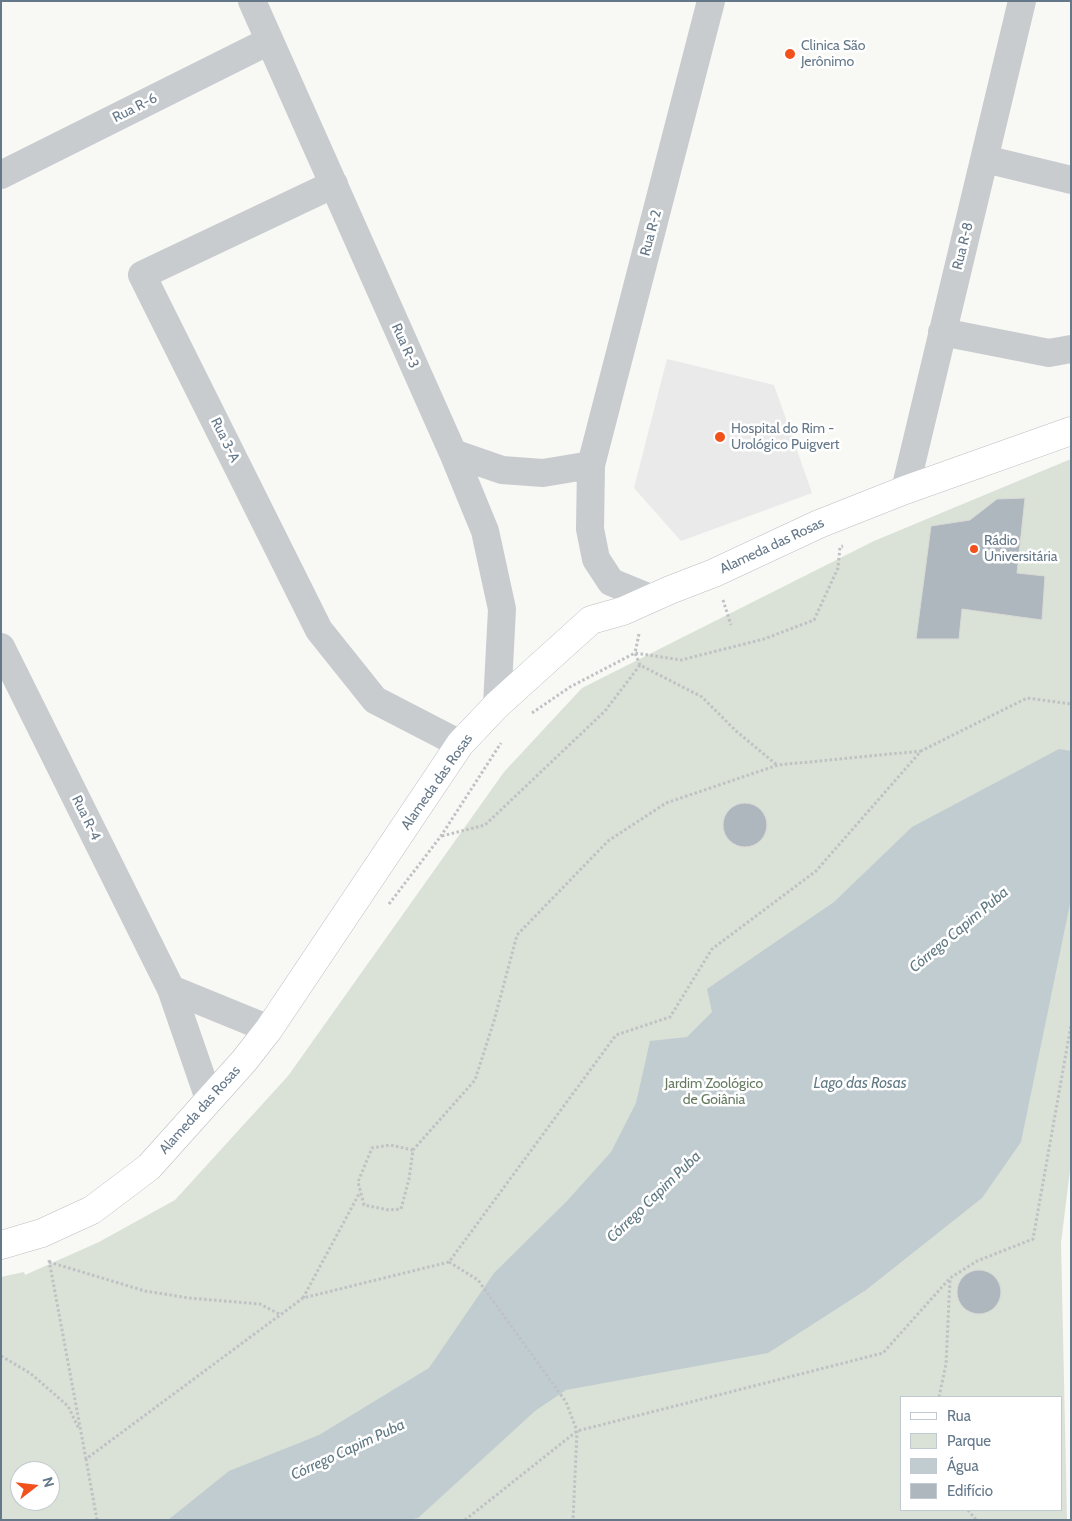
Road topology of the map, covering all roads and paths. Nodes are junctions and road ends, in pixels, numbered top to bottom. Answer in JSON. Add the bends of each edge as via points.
{"nodes":[{"id":1,"x":252,"y":1,"type":"edge"},
{"id":2,"x":711,"y":1,"type":"edge"},
{"id":3,"x":1022,"y":1,"type":"edge"},
{"id":4,"x":269,"y":42,"type":"junction"},
{"id":5,"x":985,"y":159,"type":"junction"},
{"id":6,"x":1,"y":175,"type":"edge"},
{"id":7,"x":1071,"y":180,"type":"edge"},
{"id":8,"x":334,"y":184,"type":"junction"},
{"id":9,"x":942,"y":332,"type":"junction"},
{"id":10,"x":1071,"y":349,"type":"edge"},
{"id":11,"x":1071,"y":431,"type":"edge"},
{"id":12,"x":452,"y":453,"type":"junction"},
{"id":13,"x":591,"y":465,"type":"junction"},
{"id":14,"x":905,"y":490,"type":"junction"},
{"id":15,"x":849,"y":544,"type":"dead end"},
{"id":16,"x":650,"y":598,"type":"junction"},
{"id":17,"x":640,"y":627,"type":"dead end"},
{"id":18,"x":1,"y":647,"type":"edge"},
{"id":19,"x":635,"y":653,"type":"junction"},
{"id":20,"x":640,"y":665,"type":"junction"},
{"id":21,"x":1071,"y":704,"type":"edge"},
{"id":22,"x":497,"y":705,"type":"junction"},
{"id":23,"x":526,"y":717,"type":"dead end"},
{"id":24,"x":502,"y":742,"type":"dead end"},
{"id":25,"x":460,"y":744,"type":"junction"},
{"id":26,"x":921,"y":751,"type":"junction"},
{"id":27,"x":778,"y":765,"type":"junction"},
{"id":28,"x":441,"y":836,"type":"junction"},
{"id":29,"x":388,"y":904,"type":"dead end"},
{"id":30,"x":171,"y":989,"type":"junction"},
{"id":31,"x":1071,"y":1025,"type":"edge"},
{"id":32,"x":270,"y":1029,"type":"junction"},
{"id":33,"x":210,"y":1099,"type":"junction"},
{"id":34,"x":413,"y":1150,"type":"junction"},
{"id":35,"x":360,"y":1192,"type":"junction"},
{"id":36,"x":42,"y":1233,"type":"junction"},
{"id":37,"x":1,"y":1244,"type":"edge"},
{"id":38,"x":49,"y":1262,"type":"junction"},
{"id":39,"x":449,"y":1262,"type":"junction"},
{"id":40,"x":950,"y":1278,"type":"junction"},
{"id":41,"x":303,"y":1298,"type":"junction"},
{"id":42,"x":280,"y":1315,"type":"junction"},
{"id":43,"x":1,"y":1356,"type":"edge"},
{"id":44,"x":939,"y":1396,"type":"edge"},
{"id":45,"x":577,"y":1431,"type":"junction"},
{"id":46,"x":81,"y":1433,"type":"junction"},
{"id":47,"x":86,"y":1459,"type":"junction"},
{"id":48,"x":97,"y":1520,"type":"edge"},
{"id":49,"x":465,"y":1520,"type":"edge"},
{"id":50,"x":573,"y":1520,"type":"edge"}],
"edges":[{"from":1,"to":4,"type":"street","name":"Rua R-3"},
{"from":2,"to":13,"type":"street","name":"Rua R-2"},
{"from":3,"to":5,"type":"street","name":"Rua R-8"},
{"from":4,"to":6,"type":"street","name":"Rua R-6"},
{"from":4,"to":8,"type":"street","name":"Rua R-3"},
{"from":5,"to":7,"type":"street"},
{"from":5,"to":9,"type":"street","name":"Rua R-8"},
{"from":8,"to":12,"type":"street","name":"Rua R-3"},
{"from":8,"to":25,"type":"street","name":"Rua 3-A","via":[[142,275],[319,630],[375,700]]},
{"from":9,"to":10,"type":"street","via":[[1049,352]]},
{"from":9,"to":14,"type":"street","name":"Rua R-8"},
{"from":11,"to":14,"type":"main road","name":"Alameda das Rosas"},
{"from":12,"to":13,"type":"street","via":[[502,470],[542,473]]},
{"from":12,"to":22,"type":"street","name":"Rua R-3","via":[[485,531],[502,609]]},
{"from":13,"to":16,"type":"street","name":"Rua R-2","via":[[590,529],[596,559],[611,582]]},
{"from":14,"to":16,"type":"main road","name":"Alameda das Rosas"},
{"from":15,"to":19,"type":"path","via":[[840,547],[838,568],[814,620],[764,639],[681,660]]},
{"from":16,"to":22,"type":"main road","name":"Alameda das Rosas","via":[[591,620]]},
{"from":17,"to":19,"type":"path"},
{"from":18,"to":30,"type":"street","name":"Rua R-4"},
{"from":19,"to":20,"type":"path"},
{"from":19,"to":23,"type":"path","via":[[570,687]]},
{"from":20,"to":27,"type":"path","via":[[702,698]]},
{"from":20,"to":28,"type":"path","via":[[605,711],[485,825]]},
{"from":21,"to":26,"type":"path","via":[[1027,698]]},
{"from":22,"to":25,"type":"main road","name":"Alameda das Rosas"},
{"from":24,"to":28,"type":"path"},
{"from":25,"to":32,"type":"main road","name":"Alameda das Rosas"},
{"from":26,"to":27,"type":"path"},
{"from":26,"to":39,"type":"path","via":[[816,871],[712,949],[670,1017],[616,1035]]},
{"from":27,"to":34,"type":"path","via":[[666,803],[624,830],[608,841],[518,935],[475,1080]]},
{"from":28,"to":29,"type":"path"},
{"from":30,"to":32,"type":"street"},
{"from":30,"to":33,"type":"street","name":"Rua R-4"},
{"from":31,"to":40,"type":"path","via":[[1032,1239],[977,1260]]},
{"from":32,"to":33,"type":"main road","name":"Alameda das Rosas"},
{"from":33,"to":36,"type":"main road","name":"Alameda das Rosas","via":[[149,1167],[92,1210]]},
{"from":34,"to":35,"type":"path","via":[[390,1145],[372,1148],[358,1182]]},
{"from":34,"to":35,"type":"path","via":[[401,1210],[364,1205]]},
{"from":35,"to":41,"type":"path"},
{"from":36,"to":37,"type":"main road","name":"Alameda das Rosas"},
{"from":36,"to":38,"type":"path"},
{"from":38,"to":42,"type":"path","via":[[145,1291],[260,1304]]},
{"from":38,"to":46,"type":"path"},
{"from":39,"to":41,"type":"path"},
{"from":39,"to":45,"type":"path","via":[[478,1280],[566,1402]]},
{"from":40,"to":44,"type":"path","via":[[946,1364]]},
{"from":40,"to":45,"type":"path","via":[[883,1353]]},
{"from":41,"to":42,"type":"path"},
{"from":42,"to":47,"type":"path"},
{"from":43,"to":46,"type":"path","via":[[30,1373],[68,1406]]},
{"from":45,"to":49,"type":"path"},
{"from":45,"to":50,"type":"path"},
{"from":46,"to":47,"type":"path"},
{"from":47,"to":48,"type":"path"}]}
